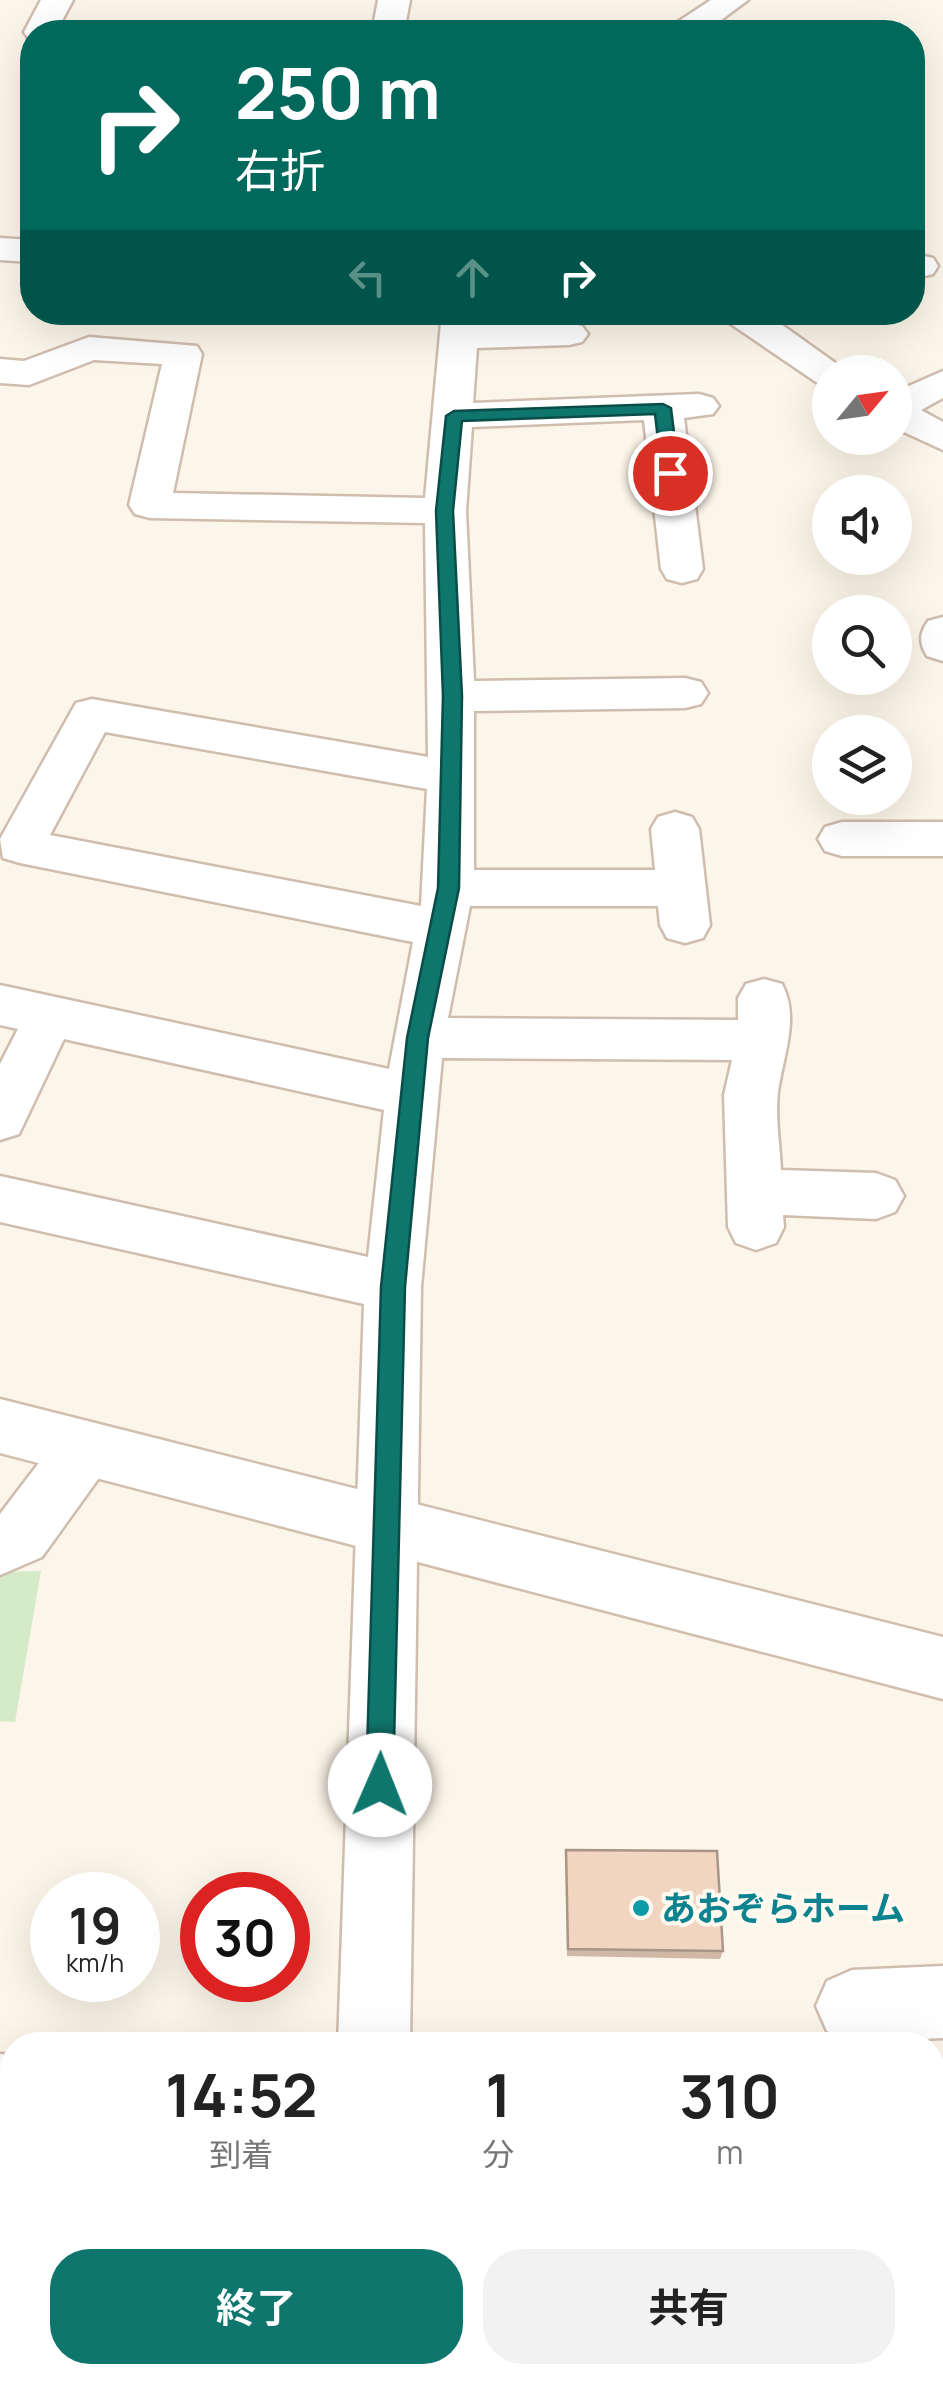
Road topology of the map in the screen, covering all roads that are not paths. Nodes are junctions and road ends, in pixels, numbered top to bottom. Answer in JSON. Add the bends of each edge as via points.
{"nodes":[{"id":1,"x":732,"y":0,"type":"edge"},
{"id":2,"x":702,"y":20,"type":"edge"},
{"id":3,"x":460,"y":325,"type":"edge"},
{"id":4,"x":757,"y":325,"type":"edge"},
{"id":5,"x":569,"y":334,"type":"dead end"},
{"id":6,"x":812,"y":362,"type":"edge"},
{"id":7,"x":0,"y":371,"type":"edge"},
{"id":8,"x":943,"y":383,"type":"edge"},
{"id":9,"x":912,"y":400,"type":"edge"},
{"id":10,"x":454,"y":416,"type":"junction"},
{"id":11,"x":912,"y":420,"type":"edge"},
{"id":12,"x":943,"y":438,"type":"edge"},
{"id":13,"x":445,"y":511,"type":"junction"},
{"id":14,"x":682,"y":569,"type":"dead end"},
{"id":15,"x":943,"y":631,"type":"edge"},
{"id":16,"x":943,"y":646,"type":"edge"},
{"id":17,"x":685,"y":694,"type":"dead end"},
{"id":18,"x":452,"y":696,"type":"junction"},
{"id":19,"x":450,"y":777,"type":"junction"},
{"id":20,"x":675,"y":829,"type":"dead end"},
{"id":21,"x":842,"y":839,"type":"dead end"},
{"id":22,"x":943,"y":839,"type":"edge"},
{"id":23,"x":445,"y":909,"type":"junction"},
{"id":24,"x":0,"y":1004,"type":"edge"},
{"id":25,"x":50,"y":1015,"type":"junction"},
{"id":26,"x":418,"y":1038,"type":"junction"},
{"id":27,"x":411,"y":1095,"type":"junction"},
{"id":28,"x":0,"y":1119,"type":"edge"},
{"id":29,"x":876,"y":1196,"type":"dead end"},
{"id":30,"x":0,"y":1199,"type":"edge"},
{"id":31,"x":393,"y":1287,"type":"junction"},
{"id":32,"x":0,"y":1426,"type":"edge"},
{"id":33,"x":85,"y":1448,"type":"junction"},
{"id":34,"x":384,"y":1524,"type":"junction"},
{"id":35,"x":0,"y":1546,"type":"edge"},
{"id":36,"x":943,"y":1668,"type":"edge"},
{"id":37,"x":943,"y":2002,"type":"edge"},
{"id":38,"x":852,"y":2006,"type":"dead end"},
{"id":39,"x":374,"y":2032,"type":"edge"}],
"edges":[{"from":1,"to":2,"type":"street"},
{"from":3,"to":5,"type":"street"},
{"from":3,"to":10,"type":"street"},
{"from":4,"to":6,"type":"street"},
{"from":7,"to":13,"type":"street","via":[[28,373],[89,348],[188,343],[150,505]]},
{"from":8,"to":9,"type":"street"},
{"from":10,"to":13,"type":"street"},
{"from":10,"to":14,"type":"street","via":[[681,407]]},
{"from":11,"to":12,"type":"street"},
{"from":13,"to":18,"type":"street"},
{"from":15,"to":16,"type":"street"},
{"from":17,"to":18,"type":"street"},
{"from":18,"to":19,"type":"street"},
{"from":19,"to":23,"type":"street"},
{"from":19,"to":23,"type":"street","via":[[92,714],[20,846]]},
{"from":20,"to":23,"type":"street","via":[[683,907]]},
{"from":21,"to":22,"type":"street"},
{"from":23,"to":26,"type":"street"},
{"from":24,"to":25,"type":"street"},
{"from":25,"to":27,"type":"street"},
{"from":25,"to":28,"type":"street"},
{"from":26,"to":27,"type":"street"},
{"from":26,"to":29,"type":"street","via":[[763,1019],[750,1095],[756,1209]]},
{"from":27,"to":31,"type":"street"},
{"from":30,"to":31,"type":"street"},
{"from":31,"to":34,"type":"street"},
{"from":32,"to":33,"type":"street"},
{"from":33,"to":34,"type":"street"},
{"from":33,"to":35,"type":"street","via":[[20,1537]]},
{"from":34,"to":36,"type":"street"},
{"from":34,"to":39,"type":"street"},
{"from":37,"to":38,"type":"street"}]}
